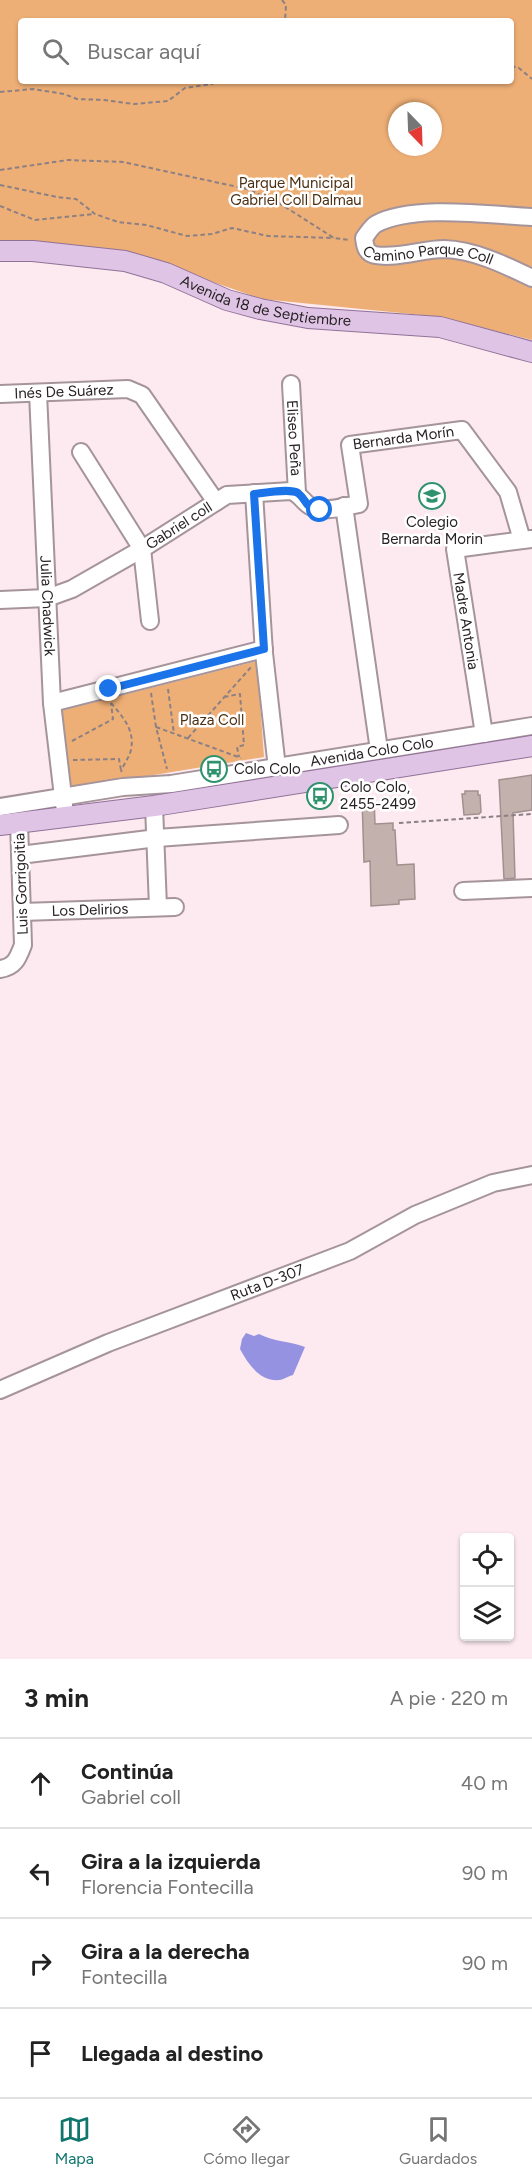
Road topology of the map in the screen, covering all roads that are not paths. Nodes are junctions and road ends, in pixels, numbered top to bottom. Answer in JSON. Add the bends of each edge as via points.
{"nodes":[{"id":1,"x":532,"y":217,"type":"edge"},
{"id":2,"x":0,"y":251,"type":"edge"},
{"id":3,"x":532,"y":278,"type":"edge"},
{"id":4,"x":532,"y":352,"type":"edge"},
{"id":5,"x":291,"y":384,"type":"dead end"},
{"id":6,"x":38,"y":393,"type":"junction"},
{"id":7,"x":0,"y":394,"type":"edge"},
{"id":8,"x":81,"y":452,"type":"dead end"},
{"id":9,"x":297,"y":493,"type":"junction"},
{"id":10,"x":254,"y":494,"type":"junction"},
{"id":11,"x":216,"y":502,"type":"junction"},
{"id":12,"x":352,"y":505,"type":"junction"},
{"id":13,"x":527,"y":540,"type":"edge"},
{"id":14,"x":142,"y":549,"type":"junction"},
{"id":15,"x":47,"y":598,"type":"junction"},
{"id":16,"x":0,"y":600,"type":"edge"},
{"id":17,"x":150,"y":621,"type":"dead end"},
{"id":18,"x":264,"y":651,"type":"junction"},
{"id":19,"x":52,"y":703,"type":"junction"},
{"id":20,"x":532,"y":726,"type":"edge"},
{"id":21,"x":484,"y":734,"type":"junction"},
{"id":22,"x":532,"y":746,"type":"edge"},
{"id":23,"x":379,"y":750,"type":"junction"},
{"id":24,"x":271,"y":768,"type":"junction"},
{"id":25,"x":291,"y":784,"type":"junction"},
{"id":26,"x":62,"y":796,"type":"junction"},
{"id":27,"x":154,"y":806,"type":"junction"},
{"id":28,"x":0,"y":807,"type":"edge"},
{"id":29,"x":68,"y":817,"type":"junction"},
{"id":30,"x":10,"y":824,"type":"edge"},
{"id":31,"x":339,"y":825,"type":"dead end"},
{"id":32,"x":156,"y":838,"type":"junction"},
{"id":33,"x":20,"y":855,"type":"junction"},
{"id":34,"x":532,"y":888,"type":"edge"},
{"id":35,"x":463,"y":891,"type":"dead end"},
{"id":36,"x":22,"y":912,"type":"junction"},
{"id":37,"x":0,"y":969,"type":"edge"},
{"id":38,"x":532,"y":1175,"type":"edge"},
{"id":39,"x":0,"y":1390,"type":"edge"}],
"edges":[{"from":1,"to":3,"type":"street","name":"Camino Parque Coll","via":[[429,212],[374,225],[364,238],[372,255],[445,249],[476,255]]},
{"from":2,"to":4,"type":"main road","name":"Avenida 18 de Septiembre","via":[[125,261],[260,309],[308,318],[440,327]]},
{"from":5,"to":9,"type":"street","name":"Eliseo Peña"},
{"from":6,"to":7,"type":"street","name":"Inés De Suárez"},
{"from":6,"to":11,"type":"street","name":"Inés De Suárez","via":[[128,389],[142,395]]},
{"from":6,"to":15,"type":"street","name":"Julia Chadwick"},
{"from":8,"to":14,"type":"street"},
{"from":9,"to":10,"type":"street","name":"Gabriel coll"},
{"from":9,"to":12,"type":"street","via":[[320,510]]},
{"from":10,"to":11,"type":"street","name":"Gabriel coll","via":[[227,495]]},
{"from":10,"to":18,"type":"street"},
{"from":11,"to":14,"type":"street","name":"Gabriel coll"},
{"from":12,"to":13,"type":"street","name":"Bernarda Morín","via":[[351,445],[462,430],[508,492]]},
{"from":12,"to":23,"type":"street","name":"Bernarda Morín"},
{"from":13,"to":21,"type":"street","name":"Madre Antonia","via":[[455,549]]},
{"from":14,"to":15,"type":"street","name":"Gabriel coll","via":[[72,589]]},
{"from":14,"to":17,"type":"street"},
{"from":15,"to":16,"type":"street","name":"Gabriel coll"},
{"from":15,"to":19,"type":"street","name":"Julia Chadwick"},
{"from":18,"to":19,"type":"street","via":[[166,674],[110,696]]},
{"from":18,"to":24,"type":"street"},
{"from":19,"to":26,"type":"street","name":"Julia Chadwick"},
{"from":20,"to":21,"type":"street","name":"Avenida Colo Colo"},
{"from":21,"to":23,"type":"street","name":"Avenida Colo Colo"},
{"from":22,"to":25,"type":"main road","name":"Avenida Colo Colo"},
{"from":23,"to":24,"type":"street","name":"Avenida Colo Colo"},
{"from":24,"to":25,"type":"street"},
{"from":24,"to":26,"type":"street","name":"Avenida Colo Colo","via":[[171,784],[122,779]]},
{"from":25,"to":27,"type":"main road","name":"Avenida Colo Colo"},
{"from":26,"to":28,"type":"street","name":"Avenida Colo Colo"},
{"from":26,"to":29,"type":"street","name":"Julia Chadwick"},
{"from":27,"to":29,"type":"main road","name":"Avenida Colo Colo"},
{"from":27,"to":32,"type":"street","name":"Los Delirios"},
{"from":29,"to":30,"type":"main road","name":"Avenida Colo Colo"},
{"from":30,"to":33,"type":"street","name":"Luis Gorrigoitia"},
{"from":31,"to":32,"type":"street"},
{"from":32,"to":33,"type":"street"},
{"from":32,"to":36,"type":"street","name":"Los Delirios","via":[[166,907]]},
{"from":33,"to":36,"type":"street","name":"Luis Gorrigoitia"},
{"from":34,"to":35,"type":"street"},
{"from":36,"to":37,"type":"street","name":"Luis Gorrigoitia","via":[[23,945],[16,962]]},
{"from":38,"to":39,"type":"street","name":"Ruta D-307","via":[[493,1182],[415,1215],[350,1251],[108,1343]]}]}
